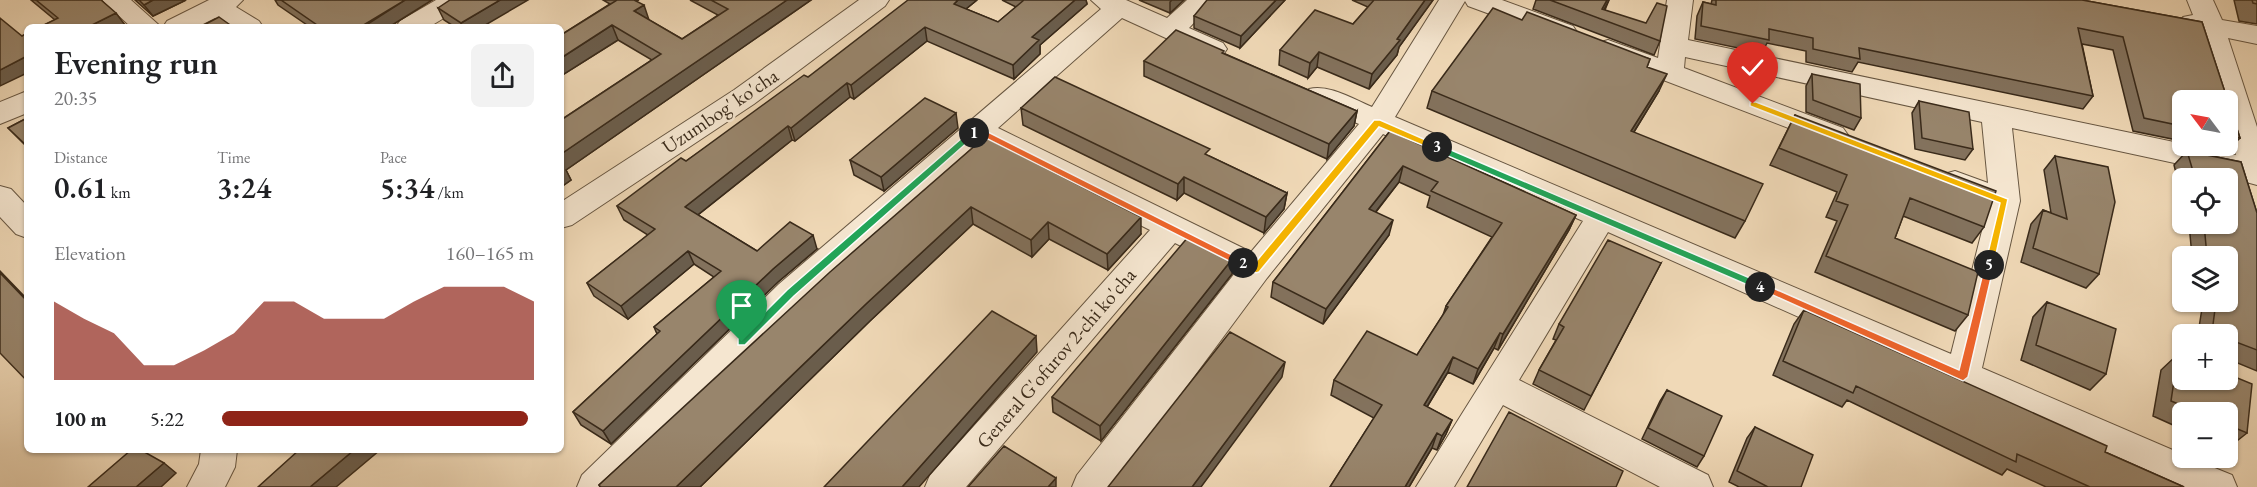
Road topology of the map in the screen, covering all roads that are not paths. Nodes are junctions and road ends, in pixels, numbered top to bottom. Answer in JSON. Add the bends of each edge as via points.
{"nodes":[{"id":1,"x":115,"y":0,"type":"edge"},
{"id":2,"x":455,"y":0,"type":"edge"},
{"id":3,"x":876,"y":0,"type":"edge"},
{"id":4,"x":1202,"y":0,"type":"edge"},
{"id":5,"x":1452,"y":0,"type":"edge"},
{"id":6,"x":1478,"y":0,"type":"edge"},
{"id":7,"x":1680,"y":0,"type":"edge"},
{"id":8,"x":2200,"y":0,"type":"edge"},
{"id":9,"x":223,"y":3,"type":"edge"},
{"id":10,"x":1112,"y":3,"type":"edge"},
{"id":11,"x":2164,"y":18,"type":"edge"},
{"id":12,"x":144,"y":24,"type":"edge"},
{"id":13,"x":182,"y":24,"type":"edge"},
{"id":14,"x":247,"y":24,"type":"edge"},
{"id":15,"x":414,"y":24,"type":"edge"},
{"id":16,"x":2211,"y":26,"type":"junction"},
{"id":17,"x":1171,"y":30,"type":"junction"},
{"id":18,"x":2257,"y":35,"type":"edge"},
{"id":19,"x":1236,"y":59,"type":"edge"},
{"id":20,"x":1671,"y":59,"type":"junction"},
{"id":21,"x":1290,"y":84,"type":"edge"},
{"id":22,"x":24,"y":102,"type":"edge"},
{"id":23,"x":1996,"y":113,"type":"junction"},
{"id":24,"x":0,"y":114,"type":"edge"},
{"id":25,"x":1377,"y":122,"type":"junction"},
{"id":26,"x":977,"y":130,"type":"junction"},
{"id":27,"x":1859,"y":145,"type":"edge"},
{"id":28,"x":1926,"y":171,"type":"edge"},
{"id":29,"x":2257,"y":171,"type":"edge"},
{"id":30,"x":0,"y":197,"type":"edge"},
{"id":31,"x":2005,"y":201,"type":"junction"},
{"id":32,"x":564,"y":215,"type":"edge"},
{"id":33,"x":1602,"y":216,"type":"junction"},
{"id":34,"x":24,"y":223,"type":"edge"},
{"id":35,"x":1170,"y":228,"type":"junction"},
{"id":36,"x":1256,"y":269,"type":"junction"},
{"id":37,"x":1963,"y":377,"type":"junction"},
{"id":38,"x":1496,"y":385,"type":"junction"},
{"id":39,"x":595,"y":487,"type":"edge"},
{"id":40,"x":943,"y":487,"type":"edge"},
{"id":41,"x":1090,"y":487,"type":"edge"},
{"id":42,"x":1434,"y":487,"type":"edge"},
{"id":43,"x":1695,"y":487,"type":"edge"},
{"id":44,"x":2219,"y":487,"type":"edge"}],
"edges":[{"from":1,"to":12,"type":"street"},
{"from":2,"to":15,"type":"street"},
{"from":3,"to":32,"type":"street","name":"Uzumbog' ko'cha","via":[[744,97]]},
{"from":4,"to":17,"type":"street"},
{"from":5,"to":25,"type":"street"},
{"from":6,"to":20,"type":"street"},
{"from":7,"to":20,"type":"street"},
{"from":8,"to":16,"type":"street"},
{"from":9,"to":13,"type":"street"},
{"from":9,"to":14,"type":"street"},
{"from":10,"to":17,"type":"street"},
{"from":10,"to":26,"type":"street"},
{"from":11,"to":16,"type":"street"},
{"from":16,"to":18,"type":"street"},
{"from":16,"to":29,"type":"street"},
{"from":17,"to":19,"type":"street"},
{"from":20,"to":23,"type":"street"},
{"from":20,"to":27,"type":"street"},
{"from":21,"to":25,"type":"street"},
{"from":22,"to":24,"type":"street"},
{"from":23,"to":29,"type":"street"},
{"from":23,"to":31,"type":"street"},
{"from":25,"to":33,"type":"street"},
{"from":25,"to":36,"type":"street"},
{"from":26,"to":35,"type":"street"},
{"from":26,"to":39,"type":"street","via":[[791,293]]},
{"from":28,"to":31,"type":"street"},
{"from":30,"to":34,"type":"street"},
{"from":31,"to":37,"type":"street"},
{"from":33,"to":37,"type":"street"},
{"from":33,"to":38,"type":"street"},
{"from":35,"to":36,"type":"street"},
{"from":35,"to":40,"type":"street","name":"General G'ofurov 2-chi ko'cha"},
{"from":36,"to":41,"type":"street"},
{"from":37,"to":44,"type":"street"},
{"from":38,"to":42,"type":"street"},
{"from":38,"to":43,"type":"street"}]}
